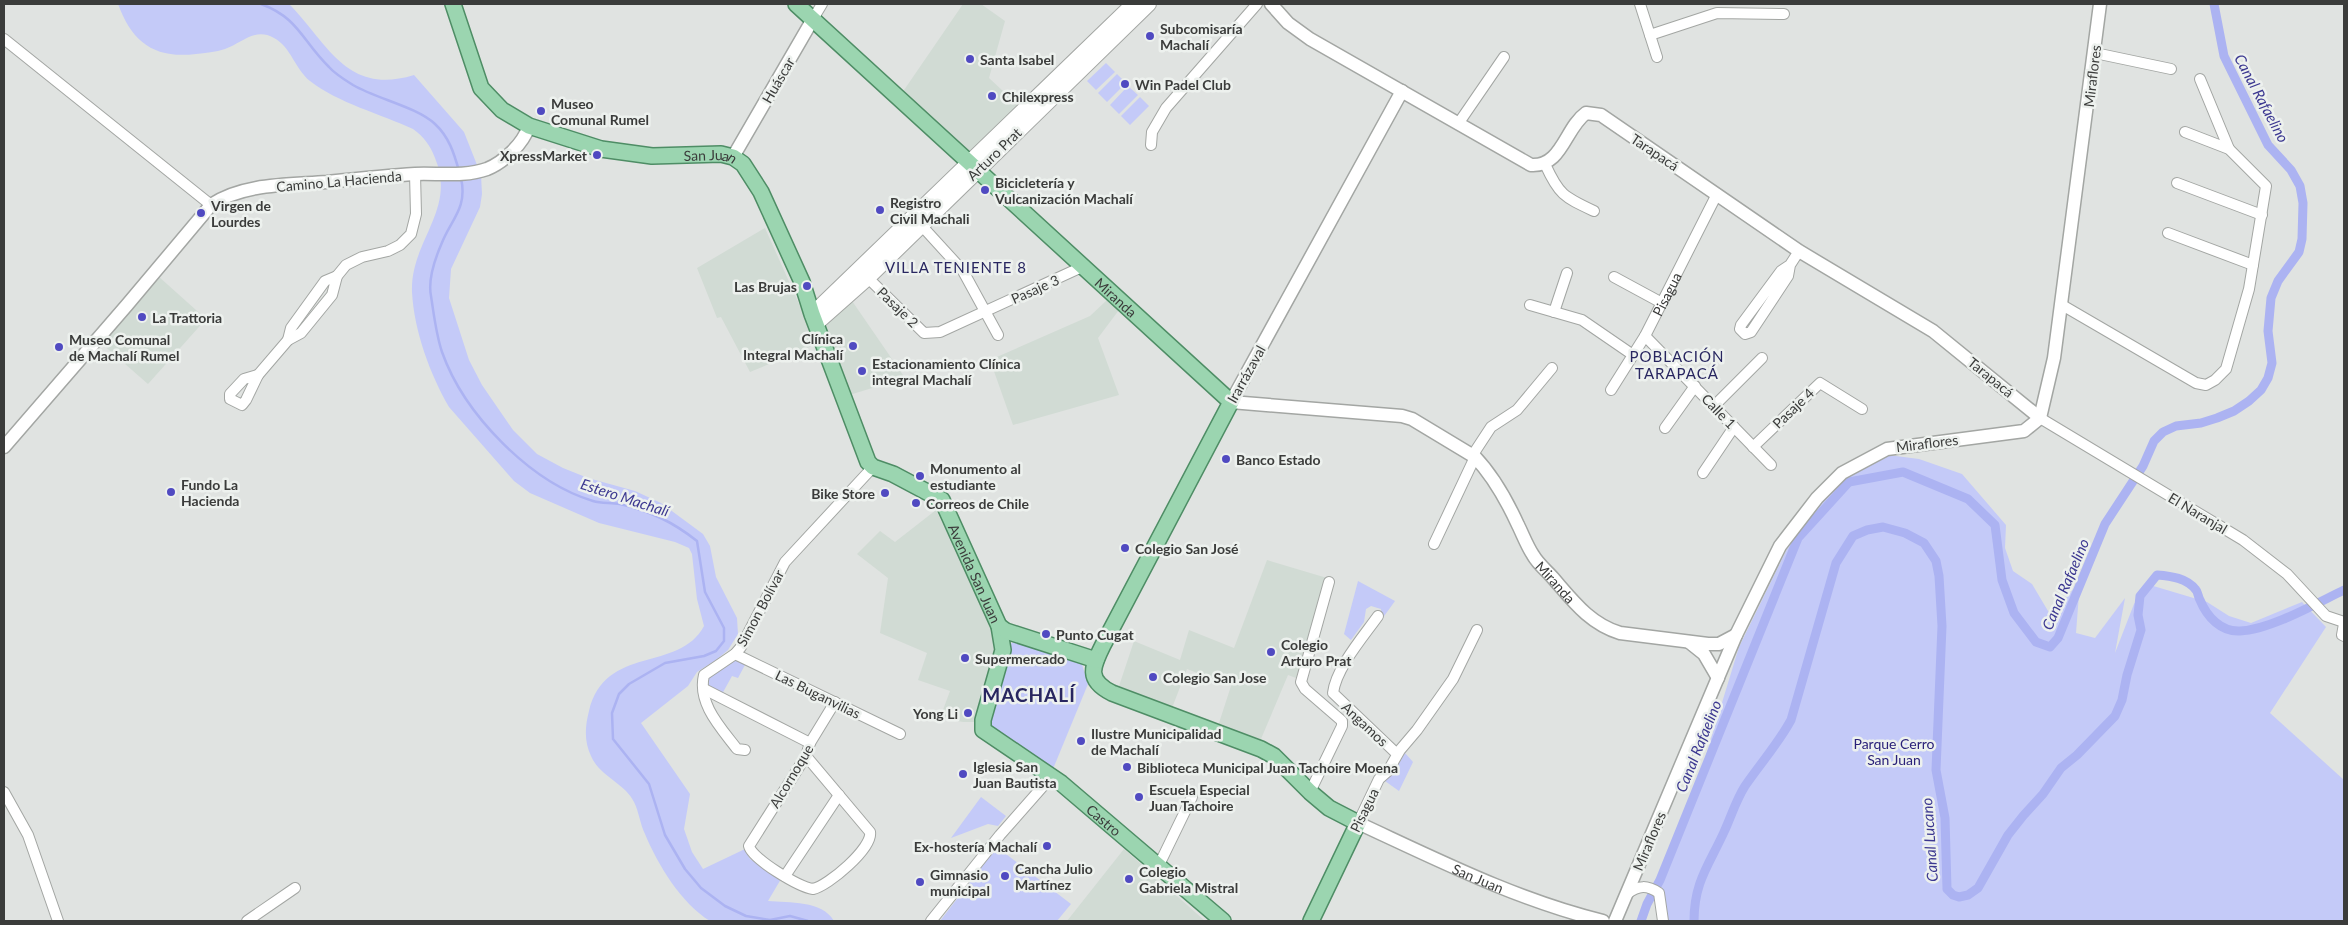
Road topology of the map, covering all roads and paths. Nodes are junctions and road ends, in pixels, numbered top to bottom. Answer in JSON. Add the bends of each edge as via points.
{"nodes":[{"id":1,"x":454,"y":4,"type":"edge"},
{"id":2,"x":796,"y":4,"type":"edge"},
{"id":3,"x":822,"y":4,"type":"edge"},
{"id":4,"x":1133,"y":4,"type":"edge"},
{"id":5,"x":1149,"y":4,"type":"edge"},
{"id":6,"x":1257,"y":4,"type":"edge"},
{"id":7,"x":1271,"y":4,"type":"edge"},
{"id":8,"x":1640,"y":4,"type":"edge"},
{"id":9,"x":2100,"y":4,"type":"edge"},
{"id":10,"x":1784,"y":14,"type":"dead end"},
{"id":11,"x":813,"y":19,"type":"junction"},
{"id":12,"x":1650,"y":35,"type":"junction"},
{"id":13,"x":4,"y":39,"type":"edge"},
{"id":14,"x":2095,"y":53,"type":"junction"},
{"id":15,"x":1504,"y":57,"type":"dead end"},
{"id":16,"x":1657,"y":57,"type":"dead end"},
{"id":17,"x":2171,"y":69,"type":"dead end"},
{"id":18,"x":2200,"y":80,"type":"dead end"},
{"id":19,"x":1402,"y":91,"type":"junction"},
{"id":20,"x":1458,"y":124,"type":"junction"},
{"id":21,"x":529,"y":126,"type":"junction"},
{"id":22,"x":2185,"y":132,"type":"dead end"},
{"id":23,"x":1151,"y":145,"type":"dead end"},
{"id":24,"x":2229,"y":149,"type":"junction"},
{"id":25,"x":733,"y":157,"type":"junction"},
{"id":26,"x":1545,"y":164,"type":"junction"},
{"id":27,"x":975,"y":166,"type":"junction"},
{"id":28,"x":415,"y":174,"type":"junction"},
{"id":29,"x":2177,"y":183,"type":"dead end"},
{"id":30,"x":1718,"y":194,"type":"junction"},
{"id":31,"x":211,"y":204,"type":"junction"},
{"id":32,"x":1594,"y":211,"type":"dead end"},
{"id":33,"x":2262,"y":215,"type":"junction"},
{"id":34,"x":921,"y":225,"type":"junction"},
{"id":35,"x":2168,"y":233,"type":"dead end"},
{"id":36,"x":1799,"y":251,"type":"junction"},
{"id":37,"x":2253,"y":264,"type":"junction"},
{"id":38,"x":1084,"y":266,"type":"junction"},
{"id":39,"x":1790,"y":266,"type":"junction"},
{"id":40,"x":1566,"y":273,"type":"dead end"},
{"id":41,"x":1614,"y":277,"type":"dead end"},
{"id":42,"x":868,"y":278,"type":"junction"},
{"id":43,"x":1662,"y":303,"type":"junction"},
{"id":44,"x":1530,"y":305,"type":"dead end"},
{"id":45,"x":2062,"y":305,"type":"junction"},
{"id":46,"x":985,"y":311,"type":"junction"},
{"id":47,"x":1554,"y":312,"type":"junction"},
{"id":48,"x":814,"y":319,"type":"junction"},
{"id":49,"x":998,"y":335,"type":"dead end"},
{"id":50,"x":1645,"y":336,"type":"junction"},
{"id":51,"x":1633,"y":355,"type":"junction"},
{"id":52,"x":1762,"y":358,"type":"dead end"},
{"id":53,"x":1552,"y":368,"type":"dead end"},
{"id":54,"x":258,"y":375,"type":"dead end"},
{"id":55,"x":1695,"y":386,"type":"junction"},
{"id":56,"x":1611,"y":390,"type":"dead end"},
{"id":57,"x":1231,"y":402,"type":"junction"},
{"id":58,"x":1714,"y":406,"type":"junction"},
{"id":59,"x":1862,"y":409,"type":"dead end"},
{"id":60,"x":2040,"y":418,"type":"junction"},
{"id":61,"x":1665,"y":428,"type":"dead end"},
{"id":62,"x":1734,"y":428,"type":"junction"},
{"id":63,"x":4,"y":446,"type":"edge"},
{"id":64,"x":1754,"y":447,"type":"junction"},
{"id":65,"x":1473,"y":456,"type":"junction"},
{"id":66,"x":1771,"y":465,"type":"dead end"},
{"id":67,"x":873,"y":467,"type":"junction"},
{"id":68,"x":1704,"y":473,"type":"dead end"},
{"id":69,"x":1434,"y":544,"type":"dead end"},
{"id":70,"x":1329,"y":582,"type":"dead end"},
{"id":71,"x":1378,"y":616,"type":"dead end"},
{"id":72,"x":2344,"y":623,"type":"edge"},
{"id":73,"x":999,"y":626,"type":"junction"},
{"id":74,"x":1477,"y":630,"type":"dead end"},
{"id":75,"x":1736,"y":636,"type":"junction"},
{"id":76,"x":2344,"y":636,"type":"edge"},
{"id":77,"x":1685,"y":640,"type":"junction"},
{"id":78,"x":735,"y":654,"type":"junction"},
{"id":79,"x":1096,"y":660,"type":"junction"},
{"id":80,"x":1718,"y":678,"type":"junction"},
{"id":81,"x":704,"y":689,"type":"junction"},
{"id":82,"x":835,"y":702,"type":"junction"},
{"id":83,"x":900,"y":734,"type":"dead end"},
{"id":84,"x":810,"y":744,"type":"junction"},
{"id":85,"x":745,"y":750,"type":"dead end"},
{"id":86,"x":1397,"y":754,"type":"junction"},
{"id":87,"x":806,"y":756,"type":"junction"},
{"id":88,"x":1052,"y":776,"type":"junction"},
{"id":89,"x":4,"y":792,"type":"edge"},
{"id":90,"x":1310,"y":792,"type":"junction"},
{"id":91,"x":839,"y":795,"type":"junction"},
{"id":92,"x":1192,"y":797,"type":"dead end"},
{"id":93,"x":1358,"y":823,"type":"junction"},
{"id":94,"x":1159,"y":865,"type":"junction"},
{"id":95,"x":784,"y":876,"type":"junction"},
{"id":96,"x":295,"y":888,"type":"dead end"},
{"id":97,"x":1627,"y":894,"type":"junction"},
{"id":98,"x":1568,"y":917,"type":"edge"},
{"id":99,"x":58,"y":921,"type":"edge"},
{"id":100,"x":247,"y":921,"type":"edge"},
{"id":101,"x":930,"y":921,"type":"edge"},
{"id":102,"x":1223,"y":921,"type":"edge"},
{"id":103,"x":1311,"y":921,"type":"edge"},
{"id":104,"x":1604,"y":921,"type":"edge"},
{"id":105,"x":1615,"y":921,"type":"edge"},
{"id":106,"x":1662,"y":921,"type":"edge"}],
"edges":[{"from":1,"to":21,"type":"main road","name":"San Juan","via":[[481,88],[502,110]]},
{"from":2,"to":11,"type":"main road","name":"Miranda"},
{"from":3,"to":11,"type":"street","name":"Huáscar"},
{"from":4,"to":27,"type":"main road","name":"Arturo Prat"},
{"from":5,"to":27,"type":"main road","name":"Arturo Prat"},
{"from":6,"to":23,"type":"street","via":[[1166,108],[1152,132]]},
{"from":7,"to":19,"type":"street","via":[[1305,36]]},
{"from":8,"to":12,"type":"street"},
{"from":9,"to":14,"type":"street","name":"Miraflores"},
{"from":10,"to":12,"type":"street","via":[[1717,13]]},
{"from":11,"to":25,"type":"street","name":"Huáscar"},
{"from":11,"to":27,"type":"main road","name":"Miranda"},
{"from":12,"to":16,"type":"street"},
{"from":13,"to":31,"type":"street"},
{"from":14,"to":17,"type":"street"},
{"from":14,"to":45,"type":"street","name":"Miraflores"},
{"from":15,"to":20,"type":"street"},
{"from":18,"to":24,"type":"street"},
{"from":19,"to":20,"type":"street"},
{"from":19,"to":57,"type":"street","name":"Irarrázaval"},
{"from":20,"to":26,"type":"street","via":[[1522,161],[1531,165]]},
{"from":21,"to":25,"type":"main road","name":"San Juan","via":[[601,149],[652,156],[716,154]]},
{"from":21,"to":28,"type":"street","name":"Camino La Hacienda","via":[[525,138],[496,164],[474,172]]},
{"from":22,"to":24,"type":"street"},
{"from":24,"to":33,"type":"street","via":[[2266,186]]},
{"from":25,"to":48,"type":"main road","name":"San Juan","via":[[743,164],[761,192],[802,282]]},
{"from":26,"to":30,"type":"street","name":"Tarapacá","via":[[1550,162],[1582,116],[1593,112]]},
{"from":26,"to":32,"type":"street","via":[[1553,183],[1564,196]]},
{"from":27,"to":34,"type":"main road","name":"Arturo Prat"},
{"from":27,"to":38,"type":"main road","name":"Miranda"},
{"from":27,"to":48,"type":"main road","name":"Arturo Prat"},
{"from":28,"to":31,"type":"street","name":"Camino La Hacienda","via":[[253,189]]},
{"from":28,"to":54,"type":"street","via":[[416,214],[411,234],[388,252],[362,257],[325,281],[291,328],[288,340]]},
{"from":29,"to":33,"type":"street"},
{"from":30,"to":36,"type":"street","name":"Tarapacá"},
{"from":30,"to":43,"type":"street","name":"Pisagua"},
{"from":31,"to":63,"type":"street","name":"Camino La Hacienda","via":[[128,305]]},
{"from":33,"to":37,"type":"street"},
{"from":34,"to":42,"type":"main road","name":"Arturo Prat"},
{"from":34,"to":46,"type":"street","via":[[963,271]]},
{"from":35,"to":37,"type":"street"},
{"from":36,"to":39,"type":"street"},
{"from":36,"to":60,"type":"street","name":"Tarapacá","via":[[1933,331]]},
{"from":37,"to":45,"type":"street","via":[[2226,369],[2206,385],[2184,377]]},
{"from":38,"to":46,"type":"street","name":"Pasaje 3"},
{"from":38,"to":57,"type":"main road","name":"Miranda"},
{"from":39,"to":39,"type":"street","via":[[1788,276],[1762,316],[1751,332],[1745,334],[1740,329],[1741,324],[1781,271]]},
{"from":40,"to":47,"type":"street"},
{"from":41,"to":43,"type":"street"},
{"from":42,"to":46,"type":"street","name":"Pasaje 2","via":[[924,333],[940,332]]},
{"from":42,"to":48,"type":"main road","name":"Arturo Prat"},
{"from":43,"to":50,"type":"street","name":"Pisagua"},
{"from":44,"to":47,"type":"street"},
{"from":45,"to":60,"type":"street","name":"Miraflores"},
{"from":46,"to":49,"type":"street"},
{"from":47,"to":51,"type":"street","via":[[1582,320]]},
{"from":48,"to":67,"type":"main road","name":"San Juan","via":[[865,456]]},
{"from":50,"to":51,"type":"street","name":"Pisagua"},
{"from":50,"to":55,"type":"street","name":"Calle 1"},
{"from":51,"to":56,"type":"street","name":"Pisagua"},
{"from":52,"to":58,"type":"street"},
{"from":53,"to":65,"type":"street","via":[[1517,410],[1491,427]]},
{"from":55,"to":58,"type":"street","name":"Calle 1"},
{"from":55,"to":61,"type":"street"},
{"from":57,"to":65,"type":"street","name":"Miranda","via":[[1402,416],[1420,423]]},
{"from":57,"to":79,"type":"main road","name":"Irarrázaval"},
{"from":58,"to":62,"type":"street","name":"Calle 1"},
{"from":59,"to":64,"type":"street","name":"Pasaje 4","via":[[1820,383]]},
{"from":60,"to":72,"type":"street","name":"El Naranjal","via":[[2243,540],[2287,574],[2326,616]]},
{"from":60,"to":75,"type":"street","name":"Miraflores","via":[[2024,431],[1887,449],[1842,473],[1817,498],[1780,546]]},
{"from":62,"to":64,"type":"street","name":"Calle 1"},
{"from":62,"to":68,"type":"street"},
{"from":64,"to":66,"type":"street","name":"Calle 1"},
{"from":65,"to":69,"type":"street"},
{"from":65,"to":77,"type":"street","name":"Miranda","via":[[1488,472],[1533,556],[1588,616],[1606,629],[1620,633]]},
{"from":67,"to":73,"type":"main road","name":"Avenida San Juan","via":[[942,500]]},
{"from":67,"to":78,"type":"street","name":"Simon Bolívar","via":[[785,562]]},
{"from":70,"to":90,"type":"street","via":[[1301,682],[1342,721],[1342,726]]},
{"from":71,"to":86,"type":"street","name":"Angamos","via":[[1334,683],[1333,693]]},
{"from":72,"to":76,"type":"street"},
{"from":73,"to":79,"type":"main road","name":"Avenida San Juan"},
{"from":73,"to":88,"type":"main road","name":"Castro","via":[[1002,650],[982,726],[985,734]]},
{"from":74,"to":86,"type":"street","name":"Pisagua","via":[[1442,695]]},
{"from":75,"to":77,"type":"street","name":"Miranda","via":[[1719,644]]},
{"from":75,"to":80,"type":"street","name":"Miraflores"},
{"from":77,"to":80,"type":"street","via":[[1704,654]]},
{"from":78,"to":81,"type":"street","name":"Simon Bolívar","via":[[704,676]]},
{"from":78,"to":82,"type":"street","name":"Las Buganvilias"},
{"from":79,"to":90,"type":"main road","via":[[1092,671],[1102,688],[1261,749],[1274,756]]},
{"from":80,"to":97,"type":"street","name":"Miraflores"},
{"from":81,"to":84,"type":"street"},
{"from":81,"to":85,"type":"street","via":[[712,716],[737,749]]},
{"from":82,"to":83,"type":"street","name":"Las Buganvilias"},
{"from":82,"to":84,"type":"street","name":"Alcornoque"},
{"from":84,"to":87,"type":"street","name":"Alcornoque"},
{"from":86,"to":93,"type":"street","name":"Pisagua","via":[[1377,783]]},
{"from":87,"to":91,"type":"street"},
{"from":87,"to":95,"type":"street","name":"Alcornoque","via":[[751,840],[753,855]]},
{"from":88,"to":94,"type":"main road","name":"Castro"},
{"from":88,"to":101,"type":"street"},
{"from":89,"to":99,"type":"street","via":[[28,835]]},
{"from":90,"to":93,"type":"main road","via":[[1329,808]]},
{"from":91,"to":95,"type":"street"},
{"from":91,"to":95,"type":"street","via":[[870,832],[870,840],[848,867],[817,888]]},
{"from":92,"to":94,"type":"street"},
{"from":93,"to":98,"type":"street","name":"San Juan"},
{"from":93,"to":103,"type":"main road","name":"Pisagua"},
{"from":94,"to":102,"type":"main road","name":"Castro"},
{"from":96,"to":100,"type":"street"},
{"from":97,"to":105,"type":"street","name":"Miraflores"},
{"from":97,"to":106,"type":"street","via":[[1637,887],[1655,891]]},
{"from":98,"to":104,"type":"street","name":"San Juan"}]}
